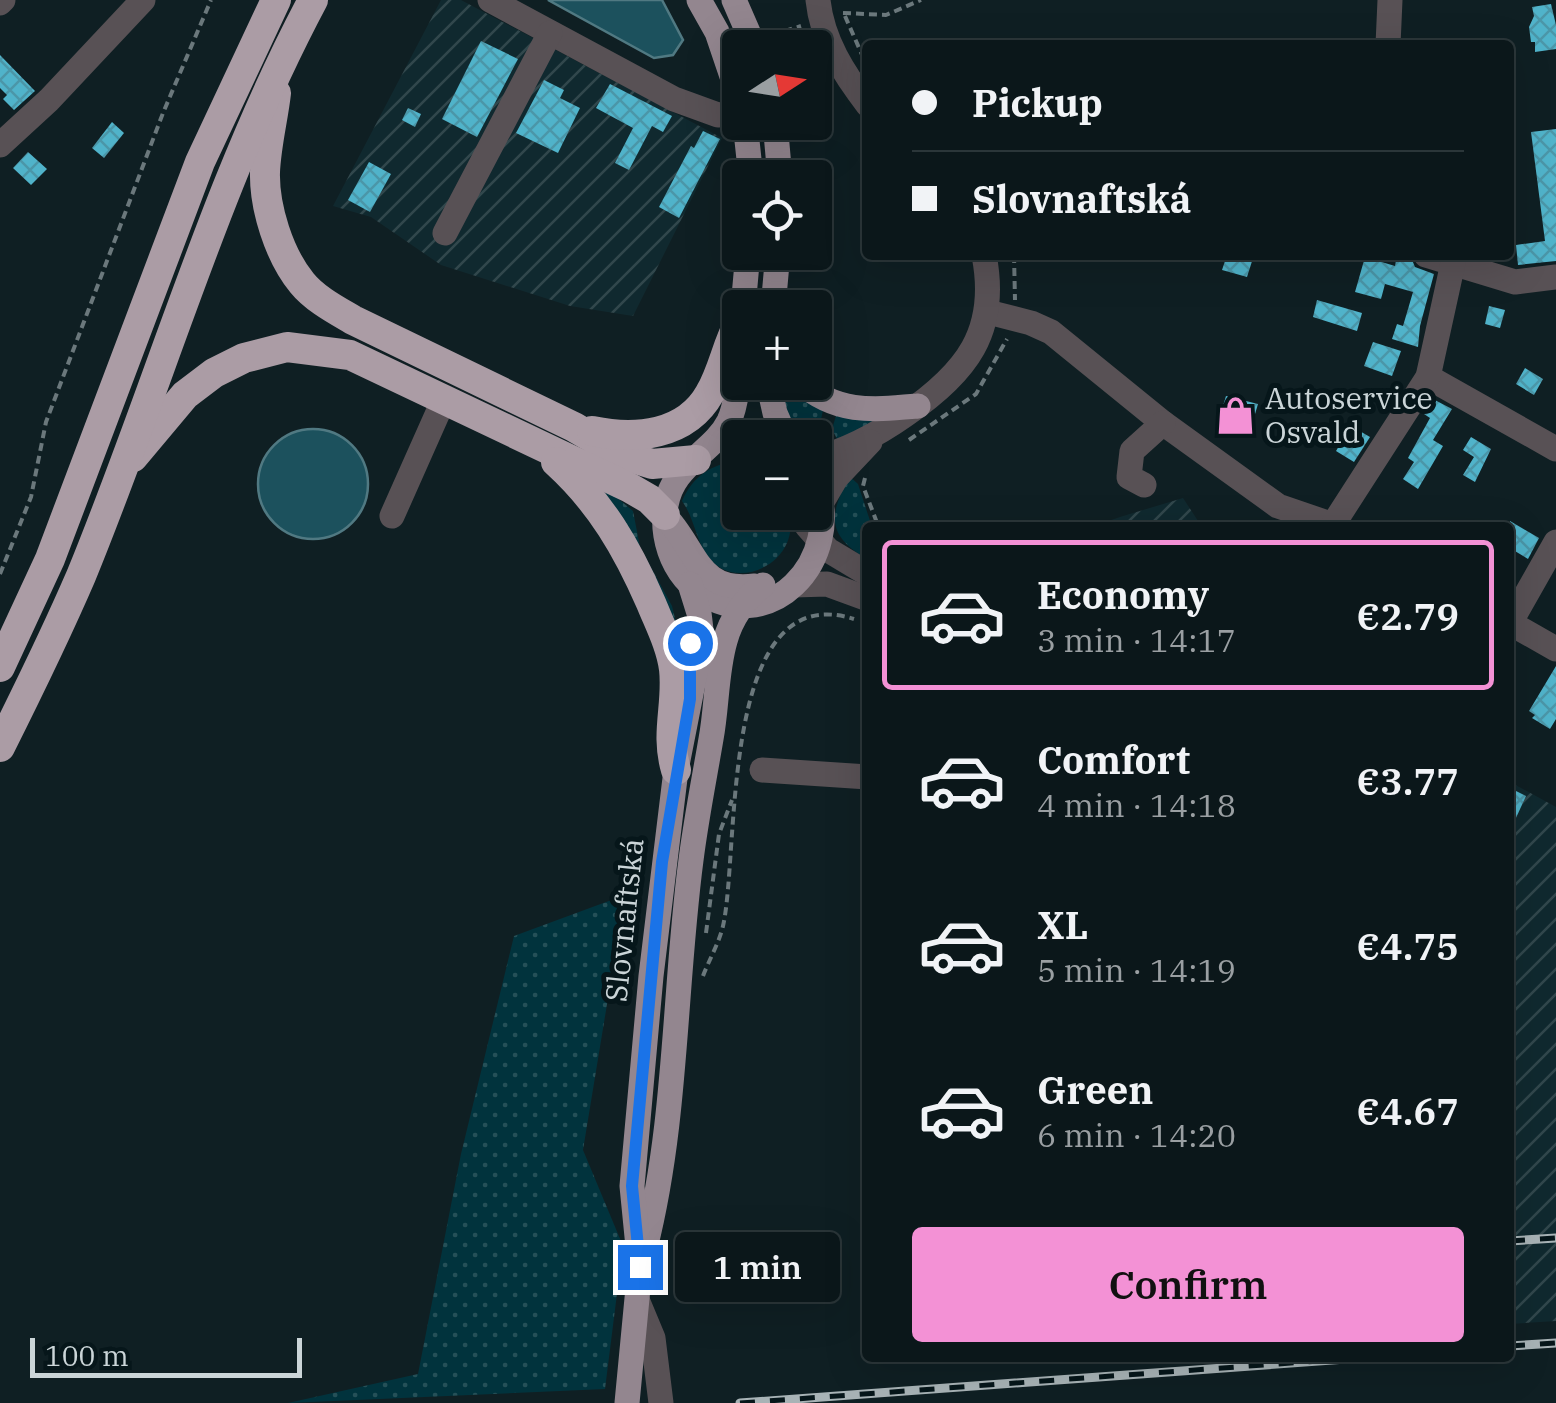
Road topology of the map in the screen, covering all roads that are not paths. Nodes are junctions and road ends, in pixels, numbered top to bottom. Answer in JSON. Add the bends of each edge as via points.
{"nodes":[{"id":1,"x":143,"y":0,"type":"edge"},
{"id":2,"x":256,"y":0,"type":"edge"},
{"id":3,"x":276,"y":0,"type":"edge"},
{"id":4,"x":313,"y":0,"type":"edge"},
{"id":5,"x":490,"y":0,"type":"edge"},
{"id":6,"x":699,"y":0,"type":"edge"},
{"id":7,"x":734,"y":0,"type":"edge"},
{"id":8,"x":818,"y":0,"type":"edge"},
{"id":9,"x":1390,"y":0,"type":"edge"},
{"id":10,"x":747,"y":30,"type":"edge"},
{"id":11,"x":550,"y":32,"type":"junction"},
{"id":12,"x":1388,"y":40,"type":"edge"},
{"id":13,"x":255,"y":42,"type":"junction"},
{"id":14,"x":722,"y":47,"type":"edge"},
{"id":15,"x":280,"y":60,"type":"junction"},
{"id":16,"x":862,"y":96,"type":"edge"},
{"id":17,"x":722,"y":115,"type":"edge"},
{"id":18,"x":0,"y":145,"type":"edge"},
{"id":19,"x":445,"y":233,"type":"dead end"},
{"id":20,"x":985,"y":260,"type":"edge"},
{"id":21,"x":1445,"y":260,"type":"edge"},
{"id":22,"x":1453,"y":262,"type":"junction"},
{"id":23,"x":1556,"y":277,"type":"edge"},
{"id":24,"x":988,"y":312,"type":"junction"},
{"id":25,"x":722,"y":365,"type":"edge"},
{"id":26,"x":1428,"y":376,"type":"junction"},
{"id":27,"x":444,"y":399,"type":"junction"},
{"id":28,"x":733,"y":400,"type":"edge"},
{"id":29,"x":827,"y":400,"type":"edge"},
{"id":30,"x":918,"y":406,"type":"junction"},
{"id":31,"x":1164,"y":423,"type":"junction"},
{"id":32,"x":574,"y":427,"type":"junction"},
{"id":33,"x":876,"y":434,"type":"junction"},
{"id":34,"x":532,"y":440,"type":"junction"},
{"id":35,"x":1556,"y":448,"type":"edge"},
{"id":36,"x":722,"y":451,"type":"edge"},
{"id":37,"x":832,"y":451,"type":"edge"},
{"id":38,"x":681,"y":462,"type":"junction"},
{"id":39,"x":121,"y":470,"type":"junction"},
{"id":40,"x":832,"y":484,"type":"edge"},
{"id":41,"x":1144,"y":485,"type":"dead end"},
{"id":42,"x":657,"y":507,"type":"junction"},
{"id":43,"x":392,"y":516,"type":"dead end"},
{"id":44,"x":1329,"y":522,"type":"edge"},
{"id":45,"x":1340,"y":522,"type":"edge"},
{"id":46,"x":807,"y":530,"type":"edge"},
{"id":47,"x":813,"y":530,"type":"edge"},
{"id":48,"x":829,"y":530,"type":"edge"},
{"id":49,"x":1556,"y":542,"type":"edge"},
{"id":50,"x":862,"y":567,"type":"edge"},
{"id":51,"x":690,"y":584,"type":"junction"},
{"id":52,"x":794,"y":585,"type":"junction"},
{"id":53,"x":759,"y":596,"type":"junction"},
{"id":54,"x":862,"y":605,"type":"edge"},
{"id":55,"x":1514,"y":616,"type":"edge"},
{"id":56,"x":1514,"y":625,"type":"edge"},
{"id":57,"x":1556,"y":649,"type":"edge"},
{"id":58,"x":0,"y":667,"type":"edge"},
{"id":59,"x":690,"y":699,"type":"junction"},
{"id":60,"x":0,"y":747,"type":"edge"},
{"id":61,"x":676,"y":770,"type":"junction"},
{"id":62,"x":762,"y":770,"type":"dead end"},
{"id":63,"x":862,"y":777,"type":"edge"},
{"id":64,"x":640,"y":1267,"type":"junction"},
{"id":65,"x":638,"y":1302,"type":"junction"},
{"id":66,"x":628,"y":1403,"type":"edge"},
{"id":67,"x":661,"y":1403,"type":"edge"}],
"edges":[{"from":1,"to":18,"type":"street"},
{"from":2,"to":13,"type":"highway"},
{"from":3,"to":13,"type":"highway"},
{"from":4,"to":15,"type":"highway"},
{"from":5,"to":11,"type":"street"},
{"from":6,"to":14,"type":"main road"},
{"from":7,"to":10,"type":"main road"},
{"from":8,"to":16,"type":"street","via":[[832,50]]},
{"from":9,"to":12,"type":"street"},
{"from":11,"to":17,"type":"street","via":[[674,99]]},
{"from":11,"to":19,"type":"street"},
{"from":13,"to":58,"type":"highway","via":[[200,162],[50,559]]},
{"from":15,"to":32,"type":"highway","via":[[265,173],[270,214],[301,283],[353,320]]},
{"from":15,"to":39,"type":"highway","via":[[231,171]]},
{"from":20,"to":24,"type":"street"},
{"from":21,"to":22,"type":"street"},
{"from":22,"to":23,"type":"street","via":[[1515,282]]},
{"from":22,"to":26,"type":"street"},
{"from":24,"to":30,"type":"street","via":[[956,376]]},
{"from":24,"to":31,"type":"street","via":[[1051,332]]},
{"from":25,"to":32,"type":"highway","via":[[709,396],[685,420],[654,434]]},
{"from":26,"to":35,"type":"street"},
{"from":26,"to":45,"type":"street"},
{"from":27,"to":34,"type":"highway"},
{"from":27,"to":39,"type":"highway","via":[[350,355],[273,349],[214,374],[186,396]]},
{"from":27,"to":43,"type":"street"},
{"from":28,"to":38,"type":"main road","via":[[721,434]]},
{"from":29,"to":30,"type":"main road","via":[[844,408]]},
{"from":30,"to":33,"type":"street"},
{"from":31,"to":41,"type":"street","via":[[1132,451],[1129,477]]},
{"from":31,"to":44,"type":"street","via":[[1278,506]]},
{"from":32,"to":38,"type":"highway","via":[[620,454],[652,464]]},
{"from":33,"to":37,"type":"street"},
{"from":33,"to":40,"type":"street"},
{"from":34,"to":42,"type":"highway"},
{"from":34,"to":61,"type":"highway","via":[[600,507],[638,575],[672,659]]},
{"from":36,"to":38,"type":"main road"},
{"from":38,"to":42,"type":"main road"},
{"from":39,"to":60,"type":"highway","via":[[81,575]]},
{"from":42,"to":51,"type":"main road","name":"Slovnaftská","via":[[673,559]]},
{"from":42,"to":53,"type":"main road","via":[[706,574]]},
{"from":42,"to":59,"type":"main road","via":[[648,532],[688,629]]},
{"from":46,"to":53,"type":"main road","via":[[794,561]]},
{"from":47,"to":52,"type":"main road","via":[[810,568]]},
{"from":48,"to":50,"type":"street"},
{"from":49,"to":55,"type":"street"},
{"from":51,"to":53,"type":"main road","via":[[712,598]]},
{"from":51,"to":59,"type":"main road","name":"Slovnaftská","via":[[702,638]]},
{"from":52,"to":53,"type":"main road"},
{"from":52,"to":54,"type":"street","via":[[826,584]]},
{"from":53,"to":64,"type":"main road","name":"Slovnaftská","via":[[719,692],[691,860],[661,1187]]},
{"from":56,"to":57,"type":"street"},
{"from":59,"to":61,"type":"main road","name":"Slovnaftská"},
{"from":61,"to":64,"type":"main road","name":"Slovnaftská","via":[[632,1186]]},
{"from":62,"to":63,"type":"street"},
{"from":64,"to":65,"type":"main road","name":"Slovnaftská"},
{"from":65,"to":66,"type":"main road","name":"Slovnaftská"},
{"from":65,"to":67,"type":"street","via":[[653,1338]]}]}
